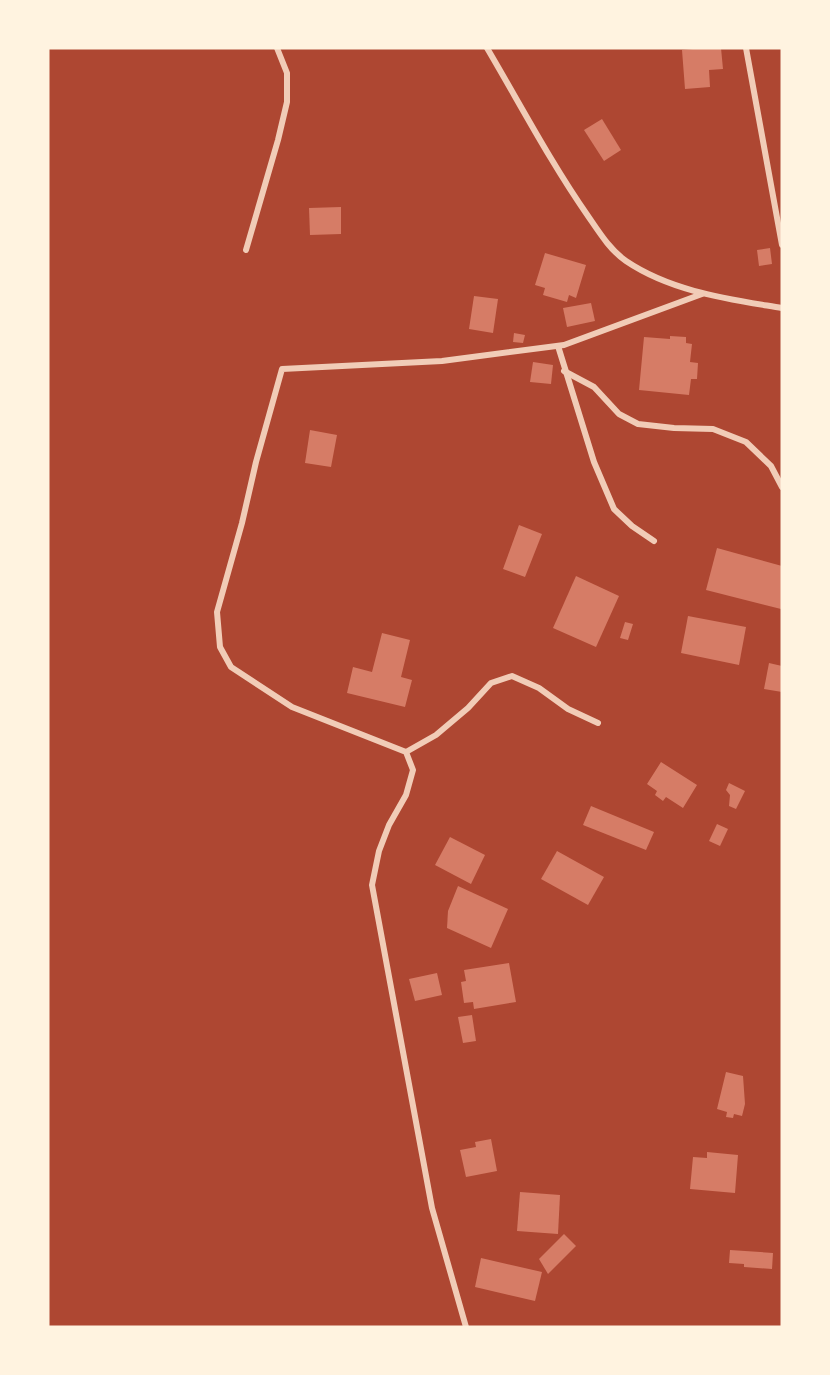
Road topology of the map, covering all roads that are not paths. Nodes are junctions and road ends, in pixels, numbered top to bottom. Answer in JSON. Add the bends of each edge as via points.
{"nodes":[{"id":1,"x":277,"y":48,"type":"edge"},
{"id":2,"x":487,"y":48,"type":"edge"},
{"id":3,"x":746,"y":48,"type":"edge"},
{"id":4,"x":782,"y":245,"type":"edge"},
{"id":5,"x":246,"y":250,"type":"dead end"},
{"id":6,"x":702,"y":294,"type":"junction"},
{"id":7,"x":782,"y":308,"type":"edge"},
{"id":8,"x":558,"y":346,"type":"junction"},
{"id":9,"x":564,"y":371,"type":"junction"},
{"id":10,"x":782,"y":487,"type":"edge"},
{"id":11,"x":654,"y":541,"type":"dead end"},
{"id":12,"x":598,"y":723,"type":"dead end"},
{"id":13,"x":406,"y":752,"type":"junction"},
{"id":14,"x":466,"y":1327,"type":"edge"}],
"edges":[{"from":1,"to":5,"type":"street","via":[[286,73],[287,102]]},
{"from":2,"to":6,"type":"street","via":[[574,196],[608,243],[645,272]]},
{"from":3,"to":4,"type":"street"},
{"from":6,"to":7,"type":"street"},
{"from":6,"to":8,"type":"street"},
{"from":8,"to":9,"type":"street"},
{"from":8,"to":13,"type":"street","via":[[442,362],[282,369],[218,612],[220,647],[231,667],[292,707]]},
{"from":9,"to":10,"type":"street","via":[[594,387],[619,414],[638,424],[713,429],[746,442],[771,466]]},
{"from":9,"to":11,"type":"street","via":[[594,462],[614,508]]},
{"from":12,"to":13,"type":"street","via":[[512,676],[491,683],[436,735]]},
{"from":13,"to":14,"type":"street","via":[[413,770],[406,795],[379,851],[372,885],[432,1208]]}]}
